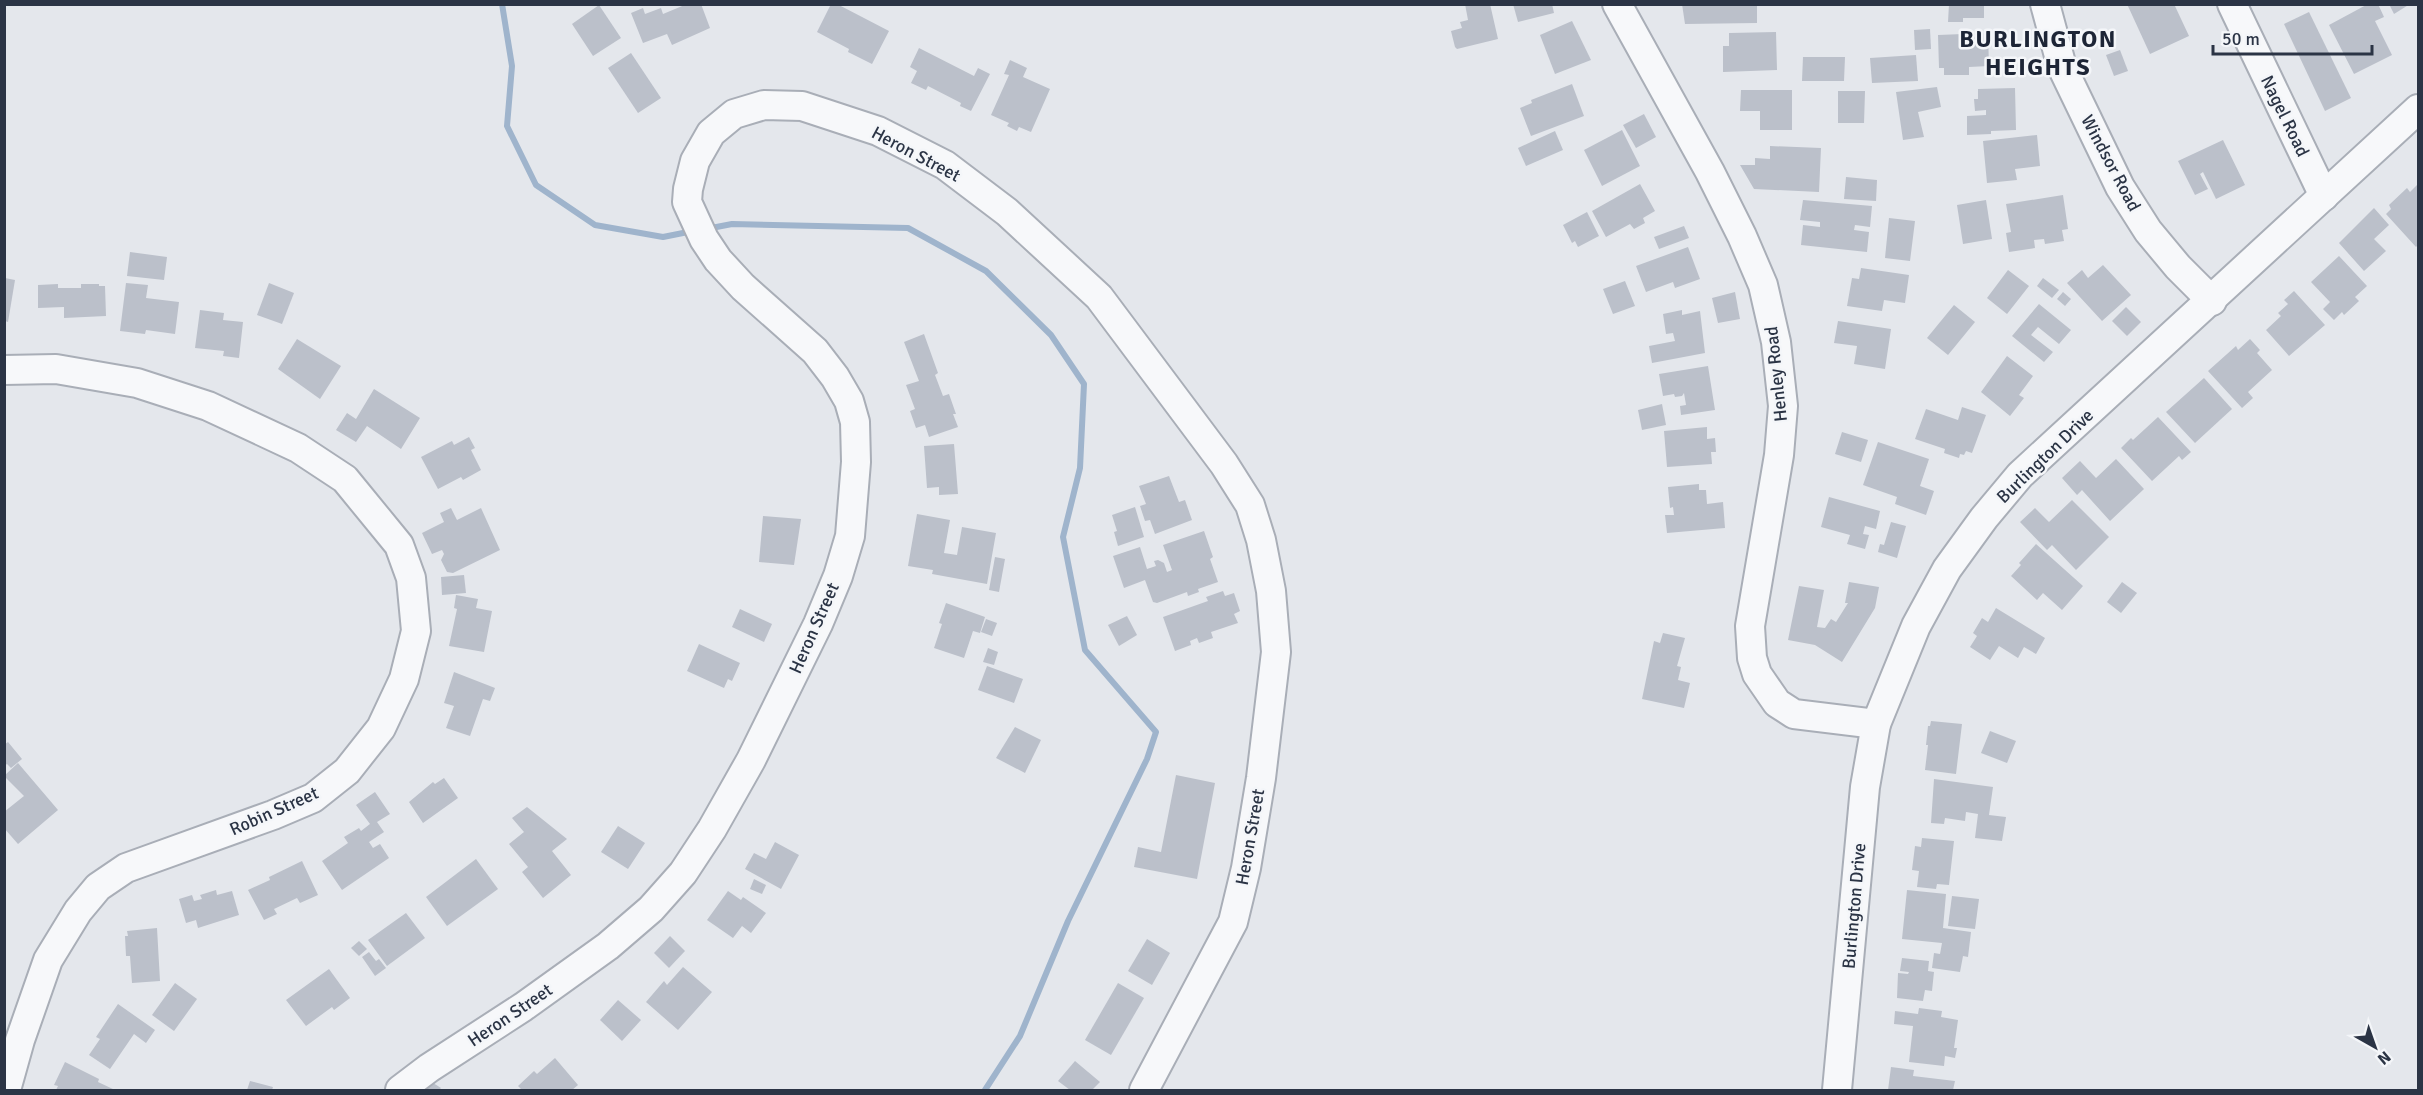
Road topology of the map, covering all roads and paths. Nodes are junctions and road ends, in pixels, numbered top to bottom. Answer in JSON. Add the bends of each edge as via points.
{"nodes":[{"id":1,"x":1617,"y":4,"type":"edge"},
{"id":2,"x":2045,"y":4,"type":"edge"},
{"id":3,"x":2232,"y":4,"type":"edge"},
{"id":4,"x":2418,"y":109,"type":"edge"},
{"id":5,"x":2324,"y":195,"type":"junction"},
{"id":6,"x":2212,"y":301,"type":"junction"},
{"id":7,"x":4,"y":370,"type":"edge"},
{"id":8,"x":1876,"y":724,"type":"junction"},
{"id":9,"x":6,"y":1090,"type":"edge"},
{"id":10,"x":400,"y":1090,"type":"edge"},
{"id":11,"x":1144,"y":1090,"type":"edge"},
{"id":12,"x":1837,"y":1090,"type":"edge"}],
"edges":[{"from":1,"to":8,"type":"street","name":"Henley Road","via":[[1742,236],[1763,285],[1776,342],[1783,406],[1779,455],[1750,626],[1757,674],[1777,703],[1794,714]]},
{"from":2,"to":6,"type":"street","name":"Windsor Road","via":[[2062,67],[2120,187],[2148,231]]},
{"from":3,"to":5,"type":"street","name":"Nagel Road"},
{"from":4,"to":5,"type":"street","name":"Burlington Drive"},
{"from":5,"to":6,"type":"street","name":"Burlington Drive"},
{"from":6,"to":8,"type":"street","name":"Burlington Drive","via":[[2020,475],[1984,518],[1947,569],[1916,626]]},
{"from":7,"to":9,"type":"street","name":"Robin Street","via":[[56,369],[137,383],[208,406],[298,448],[345,479],[399,545],[411,578],[416,631],[404,679],[381,728],[347,771],[313,798],[126,867],[98,887],[48,960]]},
{"from":8,"to":12,"type":"street","name":"Burlington Drive","via":[[1865,787]]},
{"from":10,"to":11,"type":"street","name":"Heron Street","via":[[608,946],[651,909],[683,873],[751,760],[838,576],[850,536],[856,462],[855,422],[849,401],[815,351],[718,260],[687,202],[695,161],[711,133],[734,114],[764,105],[802,106],[878,131],[945,165],[1008,212],[1099,297],[1224,464],[1250,505],[1271,591],[1276,652],[1246,868],[1233,922]]}]}
